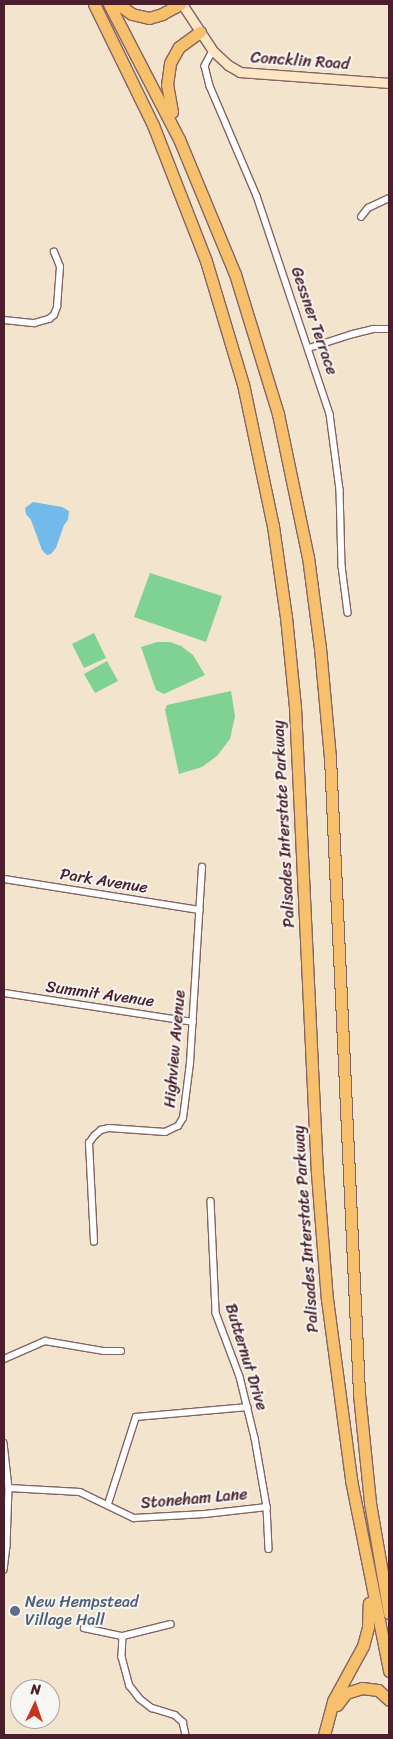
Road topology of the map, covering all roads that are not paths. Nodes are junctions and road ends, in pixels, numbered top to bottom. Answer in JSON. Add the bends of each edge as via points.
{"nodes":[{"id":1,"x":94,"y":4,"type":"edge"},
{"id":2,"x":110,"y":4,"type":"edge"},
{"id":3,"x":118,"y":4,"type":"edge"},
{"id":4,"x":181,"y":4,"type":"edge"},
{"id":5,"x":200,"y":32,"type":"junction"},
{"id":6,"x":213,"y":51,"type":"junction"},
{"id":7,"x":389,"y":82,"type":"edge"},
{"id":8,"x":202,"y":188,"type":"junction"},
{"id":9,"x":389,"y":198,"type":"edge"},
{"id":10,"x":361,"y":217,"type":"dead end"},
{"id":11,"x":54,"y":252,"type":"dead end"},
{"id":12,"x":4,"y":320,"type":"edge"},
{"id":13,"x":389,"y":329,"type":"edge"},
{"id":14,"x":310,"y":348,"type":"junction"},
{"id":15,"x":348,"y":613,"type":"dead end"},
{"id":16,"x":202,"y":867,"type":"dead end"},
{"id":17,"x":4,"y":879,"type":"edge"},
{"id":18,"x":200,"y":910,"type":"junction"},
{"id":19,"x":4,"y":993,"type":"edge"},
{"id":20,"x":192,"y":1022,"type":"junction"},
{"id":21,"x":211,"y":1201,"type":"dead end"},
{"id":22,"x":94,"y":1242,"type":"dead end"},
{"id":23,"x":121,"y":1351,"type":"dead end"},
{"id":24,"x":4,"y":1359,"type":"edge"},
{"id":25,"x":248,"y":1407,"type":"junction"},
{"id":26,"x":4,"y":1443,"type":"edge"},
{"id":27,"x":9,"y":1488,"type":"junction"},
{"id":28,"x":108,"y":1504,"type":"junction"},
{"id":29,"x":267,"y":1507,"type":"junction"},
{"id":30,"x":360,"y":1535,"type":"junction"},
{"id":31,"x":269,"y":1549,"type":"dead end"},
{"id":32,"x":4,"y":1570,"type":"edge"},
{"id":33,"x":389,"y":1613,"type":"edge"},
{"id":34,"x":171,"y":1624,"type":"dead end"},
{"id":35,"x":84,"y":1628,"type":"dead end"},
{"id":36,"x":123,"y":1636,"type":"junction"},
{"id":37,"x":389,"y":1671,"type":"edge"},
{"id":38,"x":389,"y":1700,"type":"edge"},
{"id":39,"x":186,"y":1735,"type":"edge"},
{"id":40,"x":324,"y":1735,"type":"edge"},
{"id":41,"x":329,"y":1735,"type":"edge"}],
"edges":[{"from":1,"to":30,"type":"highway","name":"Palisades Interstate Parkway","via":[[153,124],[203,253],[240,375],[272,517],[296,725],[322,1254],[337,1390]]},
{"from":2,"to":8,"type":"highway"},
{"from":3,"to":4,"type":"highway","via":[[132,14],[149,18]]},
{"from":4,"to":5,"type":"street","name":"Concklin Road"},
{"from":5,"to":6,"type":"street","name":"Concklin Road"},
{"from":5,"to":8,"type":"highway","via":[[175,53],[167,85],[173,114]]},
{"from":6,"to":7,"type":"street","name":"Concklin Road","via":[[228,65],[244,73]]},
{"from":6,"to":14,"type":"street","name":"Gessner Terrace","via":[[206,63],[208,81],[257,196]]},
{"from":8,"to":33,"type":"highway","via":[[241,291],[268,379],[298,503],[315,603],[331,784],[357,1376],[369,1494]]},
{"from":9,"to":10,"type":"street","via":[[368,208]]},
{"from":11,"to":12,"type":"street","via":[[60,267],[54,315],[35,323]]},
{"from":13,"to":14,"type":"street","via":[[353,334]]},
{"from":14,"to":15,"type":"street","name":"Gessner Terrace","via":[[334,437],[342,506],[342,566]]},
{"from":16,"to":18,"type":"street","name":"Highview Avenue"},
{"from":17,"to":18,"type":"street","name":"Park Avenue"},
{"from":18,"to":20,"type":"street","name":"Highview Avenue"},
{"from":19,"to":20,"type":"street","name":"Summit Avenue"},
{"from":20,"to":22,"type":"street","name":"Highview Avenue","via":[[185,1110],[178,1126],[165,1132],[109,1128],[100,1130],[89,1143]]},
{"from":21,"to":25,"type":"street","name":"Butternut Drive","via":[[216,1313],[229,1343]]},
{"from":23,"to":24,"type":"street","via":[[45,1342]]},
{"from":25,"to":28,"type":"street","via":[[136,1417]]},
{"from":25,"to":29,"type":"street","name":"Butternut Drive"},
{"from":26,"to":27,"type":"street"},
{"from":27,"to":28,"type":"street","name":"Stoneham Lane","via":[[80,1492]]},
{"from":27,"to":32,"type":"street"},
{"from":28,"to":29,"type":"street","name":"Stoneham Lane","via":[[134,1518]]},
{"from":29,"to":31,"type":"street","name":"Butternut Drive"},
{"from":30,"to":37,"type":"highway","name":"Palisades Interstate Parkway"},
{"from":30,"to":40,"type":"highway","via":[[369,1600],[368,1627],[359,1655],[331,1706]]},
{"from":34,"to":36,"type":"street"},
{"from":35,"to":36,"type":"street"},
{"from":36,"to":39,"type":"street","via":[[122,1657],[130,1686],[152,1708],[175,1715],[183,1722]]},
{"from":38,"to":41,"type":"highway","via":[[369,1688],[346,1693],[335,1708]]}]}
